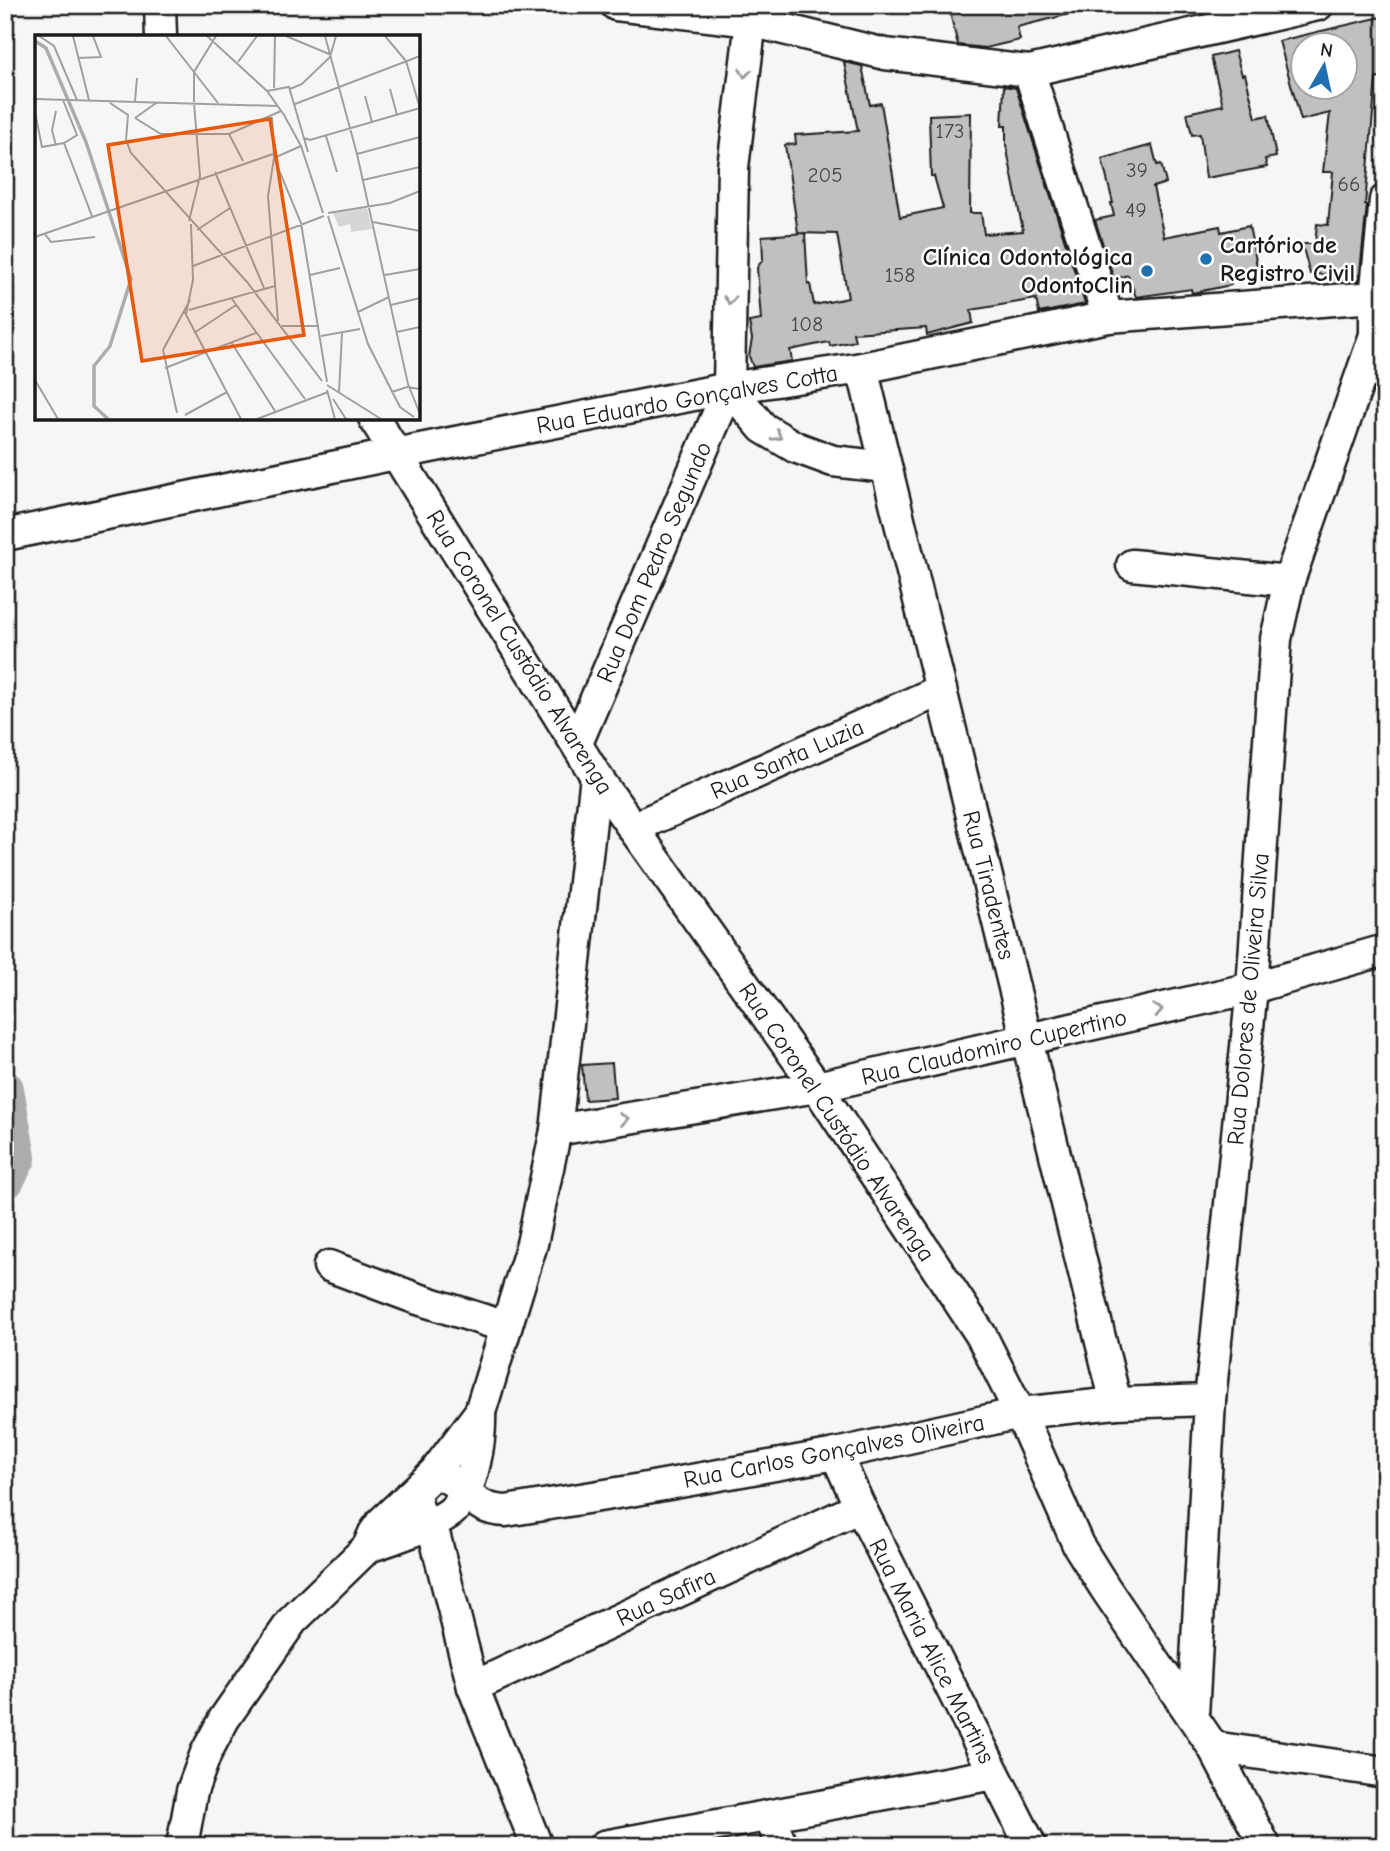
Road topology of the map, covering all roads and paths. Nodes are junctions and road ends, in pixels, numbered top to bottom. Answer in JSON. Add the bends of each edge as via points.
{"nodes":[{"id":1,"x":160,"y":5,"type":"edge"},
{"id":2,"x":616,"y":5,"type":"edge"},
{"id":3,"x":1318,"y":5,"type":"edge"},
{"id":4,"x":752,"y":13,"type":"edge"},
{"id":5,"x":161,"y":35,"type":"edge"},
{"id":6,"x":1029,"y":71,"type":"junction"},
{"id":7,"x":1385,"y":200,"type":"edge"},
{"id":8,"x":1375,"y":297,"type":"junction"},
{"id":9,"x":1108,"y":317,"type":"junction"},
{"id":10,"x":1380,"y":334,"type":"edge"},
{"id":11,"x":862,"y":368,"type":"junction"},
{"id":12,"x":1385,"y":377,"type":"edge"},
{"id":13,"x":729,"y":388,"type":"junction"},
{"id":14,"x":375,"y":420,"type":"edge"},
{"id":15,"x":395,"y":454,"type":"junction"},
{"id":16,"x":886,"y":467,"type":"junction"},
{"id":17,"x":5,"y":535,"type":"edge"},
{"id":18,"x":1132,"y":565,"type":"dead end"},
{"id":19,"x":1289,"y":581,"type":"junction"},
{"id":20,"x":941,"y":690,"type":"junction"},
{"id":21,"x":576,"y":743,"type":"junction"},
{"id":22,"x":596,"y":776,"type":"junction"},
{"id":23,"x":633,"y":828,"type":"junction"},
{"id":24,"x":1385,"y":950,"type":"edge"},
{"id":25,"x":1252,"y":988,"type":"junction"},
{"id":26,"x":1027,"y":1040,"type":"junction"},
{"id":27,"x":817,"y":1087,"type":"junction"},
{"id":28,"x":556,"y":1130,"type":"junction"},
{"id":29,"x":329,"y":1266,"type":"dead end"},
{"id":30,"x":506,"y":1327,"type":"junction"},
{"id":31,"x":1210,"y":1399,"type":"junction"},
{"id":32,"x":1116,"y":1403,"type":"junction"},
{"id":33,"x":480,"y":1412,"type":"junction"},
{"id":34,"x":1020,"y":1413,"type":"junction"},
{"id":35,"x":836,"y":1454,"type":"junction"},
{"id":36,"x":425,"y":1483,"type":"junction"},
{"id":37,"x":465,"y":1492,"type":"junction"},
{"id":38,"x":860,"y":1507,"type":"junction"},
{"id":39,"x":429,"y":1523,"type":"junction"},
{"id":40,"x":368,"y":1547,"type":"junction"},
{"id":41,"x":473,"y":1687,"type":"junction"},
{"id":42,"x":1193,"y":1716,"type":"junction"},
{"id":43,"x":1213,"y":1747,"type":"junction"},
{"id":44,"x":1385,"y":1773,"type":"edge"},
{"id":45,"x":994,"y":1774,"type":"junction"},
{"id":46,"x":769,"y":1816,"type":"junction"},
{"id":47,"x":182,"y":1846,"type":"edge"},
{"id":48,"x":537,"y":1846,"type":"edge"},
{"id":49,"x":604,"y":1846,"type":"edge"},
{"id":50,"x":782,"y":1846,"type":"edge"},
{"id":51,"x":1031,"y":1846,"type":"edge"},
{"id":52,"x":1265,"y":1846,"type":"edge"}],
"edges":[{"from":1,"to":5,"type":"street"},
{"from":2,"to":4,"type":"street"},
{"from":3,"to":6,"type":"street"},
{"from":4,"to":6,"type":"street","via":[[885,54]]},
{"from":4,"to":13,"type":"street","name":"Rua Dom Pedro Segundo","one_way":true,"via":[[733,167]]},
{"from":6,"to":9,"type":"street"},
{"from":7,"to":8,"type":"street","name":"Rua Dolores de Oliveira Silva"},
{"from":8,"to":9,"type":"street","name":"Rua Eduardo Gonçalves Cotta"},
{"from":8,"to":10,"type":"street","name":"Rua Dolores de Oliveira Silva"},
{"from":9,"to":11,"type":"street","name":"Rua Eduardo Gonçalves Cotta"},
{"from":10,"to":12,"type":"street"},
{"from":10,"to":19,"type":"street","name":"Rua Dolores de Oliveira Silva"},
{"from":11,"to":13,"type":"street","name":"Rua Eduardo Gonçalves Cotta"},
{"from":11,"to":16,"type":"street","name":"Rua Tiradentes"},
{"from":13,"to":15,"type":"street","name":"Rua Eduardo Gonçalves Cotta"},
{"from":13,"to":16,"type":"street","one_way":true,"via":[[764,428],[795,447],[833,461]]},
{"from":13,"to":21,"type":"street","name":"Rua Dom Pedro Segundo"},
{"from":14,"to":15,"type":"street","name":"Rua Coronel Custódio Alvarenga"},
{"from":15,"to":17,"type":"street","name":"Rua Eduardo Gonçalves Cotta"},
{"from":15,"to":21,"type":"street","name":"Rua Coronel Custódio Alvarenga"},
{"from":16,"to":20,"type":"street","name":"Rua Tiradentes"},
{"from":18,"to":19,"type":"street"},
{"from":19,"to":25,"type":"street","name":"Rua Dolores de Oliveira Silva","via":[[1276,639]]},
{"from":20,"to":23,"type":"street","name":"Rua Santa Luzia"},
{"from":20,"to":26,"type":"street","name":"Rua Tiradentes"},
{"from":21,"to":22,"type":"street","name":"Rua Coronel Custódio Alvarenga"},
{"from":22,"to":23,"type":"street","name":"Rua Coronel Custódio Alvarenga"},
{"from":22,"to":28,"type":"street"},
{"from":23,"to":27,"type":"street","name":"Rua Coronel Custódio Alvarenga"},
{"from":24,"to":25,"type":"street","name":"Rua Claudomiro Cupertino"},
{"from":26,"to":25,"type":"street","name":"Rua Claudomiro Cupertino","one_way":true},
{"from":25,"to":31,"type":"street","name":"Rua Dolores de Oliveira Silva"},
{"from":26,"to":27,"type":"street","name":"Rua Claudomiro Cupertino"},
{"from":26,"to":32,"type":"street","name":"Rua Tiradentes"},
{"from":28,"to":27,"type":"street","name":"Rua Claudomiro Cupertino","one_way":true},
{"from":27,"to":34,"type":"street","name":"Rua Coronel Custódio Alvarenga","via":[[981,1335]]},
{"from":28,"to":30,"type":"street","via":[[532,1244]]},
{"from":29,"to":30,"type":"street"},
{"from":30,"to":33,"type":"street"},
{"from":31,"to":32,"type":"street","name":"Rua Carlos Gonçalves Oliveira"},
{"from":31,"to":42,"type":"street","name":"Rua Dolores de Oliveira Silva"},
{"from":32,"to":34,"type":"street","name":"Rua Carlos Gonçalves Oliveira"},
{"from":33,"to":36,"type":"street"},
{"from":33,"to":37,"type":"street","via":[[479,1447]]},
{"from":34,"to":35,"type":"street","name":"Rua Carlos Gonçalves Oliveira"},
{"from":34,"to":42,"type":"street","name":"Rua Coronel Custódio Alvarenga","via":[[1078,1545]]},
{"from":35,"to":37,"type":"street","name":"Rua Carlos Gonçalves Oliveira","via":[[506,1511],[480,1506]]},
{"from":35,"to":38,"type":"street","name":"Rua Maria Alice Martins"},
{"from":36,"to":37,"type":"street","via":[[446,1476]]},
{"from":36,"to":39,"type":"street","via":[[415,1501]]},
{"from":36,"to":40,"type":"street","via":[[381,1523]]},
{"from":37,"to":39,"type":"street","via":[[451,1512]]},
{"from":38,"to":41,"type":"street","name":"Rua Safira"},
{"from":38,"to":45,"type":"street","name":"Rua Maria Alice Martins"},
{"from":39,"to":40,"type":"street"},
{"from":39,"to":41,"type":"street"},
{"from":40,"to":47,"type":"street","via":[[292,1621],[224,1719],[192,1791]]},
{"from":41,"to":48,"type":"street"},
{"from":42,"to":43,"type":"street","name":"Rua Coronel Custódio Alvarenga"},
{"from":43,"to":44,"type":"street"},
{"from":43,"to":52,"type":"street","name":"Rua Coronel Custódio Alvarenga"},
{"from":45,"to":46,"type":"street"},
{"from":45,"to":51,"type":"street","name":"Rua Maria Alice Martins"},
{"from":46,"to":49,"type":"street"},
{"from":46,"to":50,"type":"street"}]}
